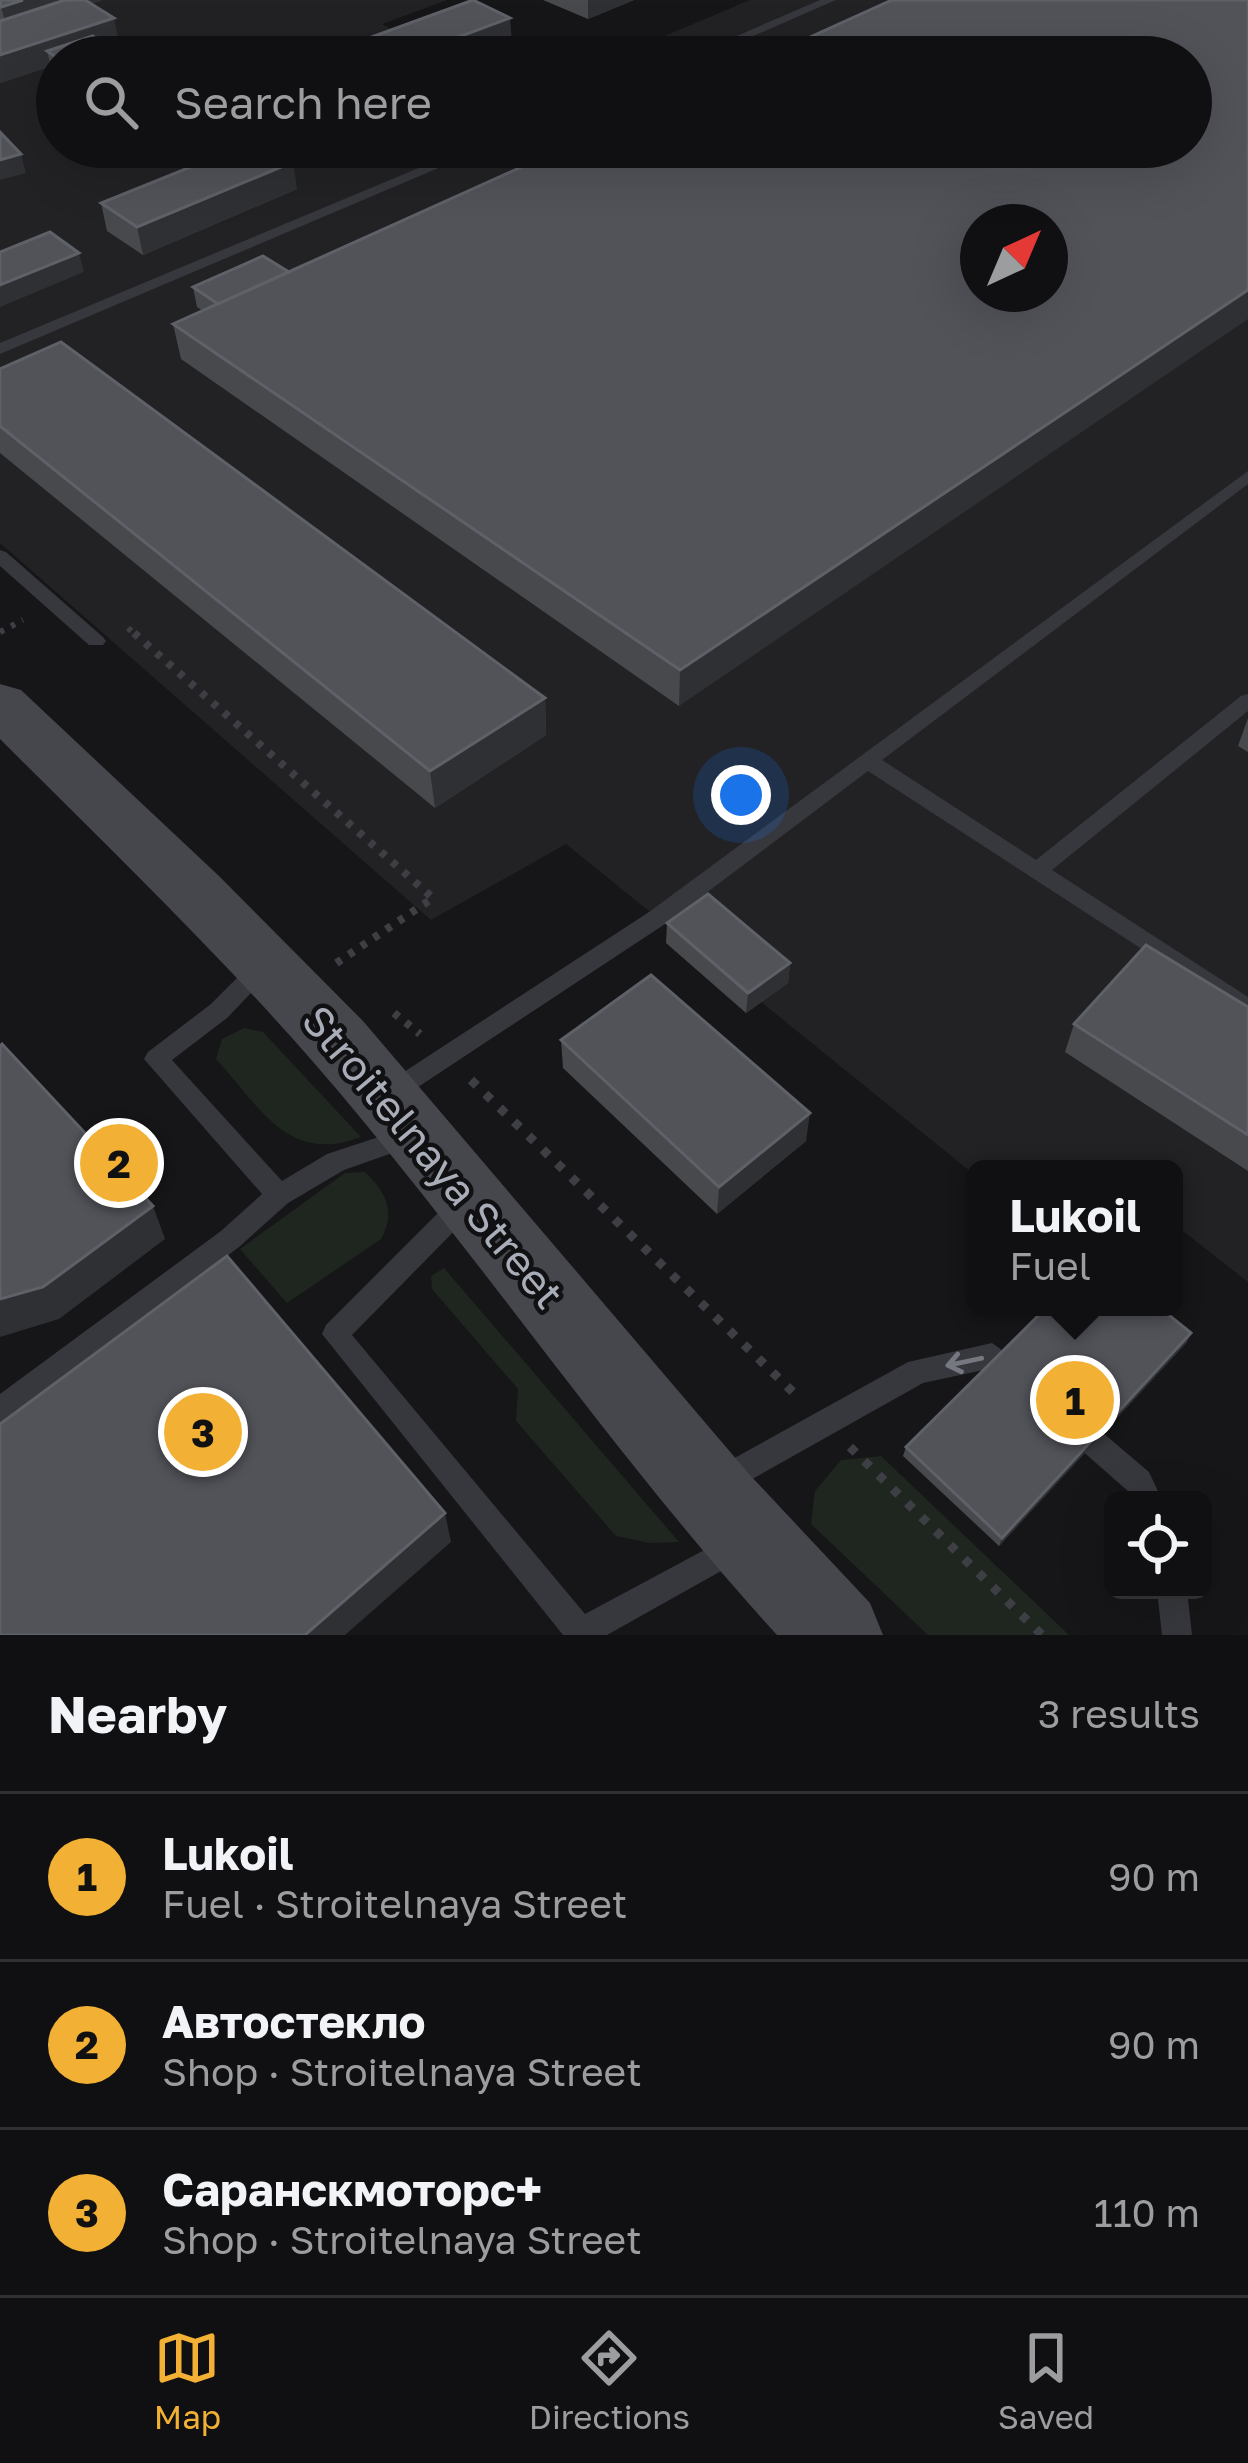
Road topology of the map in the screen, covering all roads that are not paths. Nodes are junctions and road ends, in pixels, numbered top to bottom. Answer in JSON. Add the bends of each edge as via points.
{"nodes":[{"id":1,"x":830,"y":0,"type":"edge"},
{"id":2,"x":744,"y":36,"type":"edge"},
{"id":3,"x":431,"y":168,"type":"edge"},
{"id":4,"x":0,"y":349,"type":"edge"},
{"id":5,"x":1248,"y":476,"type":"edge"},
{"id":6,"x":0,"y":556,"type":"edge"},
{"id":7,"x":96,"y":641,"type":"dead end"},
{"id":8,"x":1248,"y":701,"type":"edge"},
{"id":9,"x":0,"y":704,"type":"edge"},
{"id":10,"x":868,"y":761,"type":"junction"},
{"id":11,"x":1037,"y":871,"type":"junction"},
{"id":12,"x":300,"y":963,"type":"junction"},
{"id":13,"x":1248,"y":1009,"type":"edge"},
{"id":14,"x":417,"y":1095,"type":"junction"},
{"id":15,"x":279,"y":1195,"type":"junction"},
{"id":16,"x":470,"y":1198,"type":"junction"},
{"id":17,"x":0,"y":1411,"type":"edge"},
{"id":18,"x":1144,"y":1491,"type":"edge"},
{"id":19,"x":725,"y":1516,"type":"junction"},
{"id":20,"x":1173,"y":1599,"type":"edge"},
{"id":21,"x":581,"y":1634,"type":"edge"},
{"id":22,"x":838,"y":1635,"type":"edge"},
{"id":23,"x":1178,"y":1635,"type":"edge"}],
"edges":[{"from":1,"to":2,"type":"lane"},
{"from":3,"to":4,"type":"lane"},
{"from":5,"to":10,"type":"lane"},
{"from":6,"to":7,"type":"lane"},
{"from":8,"to":11,"type":"lane"},
{"from":9,"to":12,"type":"street","name":"Stroitelnaya Street"},
{"from":10,"to":11,"type":"lane"},
{"from":10,"to":14,"type":"lane"},
{"from":11,"to":13,"type":"lane"},
{"from":12,"to":14,"type":"street","name":"Stroitelnaya Street"},
{"from":12,"to":15,"type":"lane","via":[[156,1059]]},
{"from":14,"to":15,"type":"lane","via":[[335,1162]]},
{"from":14,"to":16,"type":"street","name":"Stroitelnaya Street"},
{"from":15,"to":17,"type":"lane"},
{"from":16,"to":19,"type":"street","name":"Stroitelnaya Street"},
{"from":16,"to":21,"type":"lane","via":[[335,1334]]},
{"from":18,"to":19,"type":"lane","one_way":true,"via":[[992,1356],[918,1371],[824,1422]]},
{"from":19,"to":21,"type":"lane"},
{"from":19,"to":22,"type":"street","name":"Stroitelnaya Street"},
{"from":20,"to":23,"type":"lane"}]}
